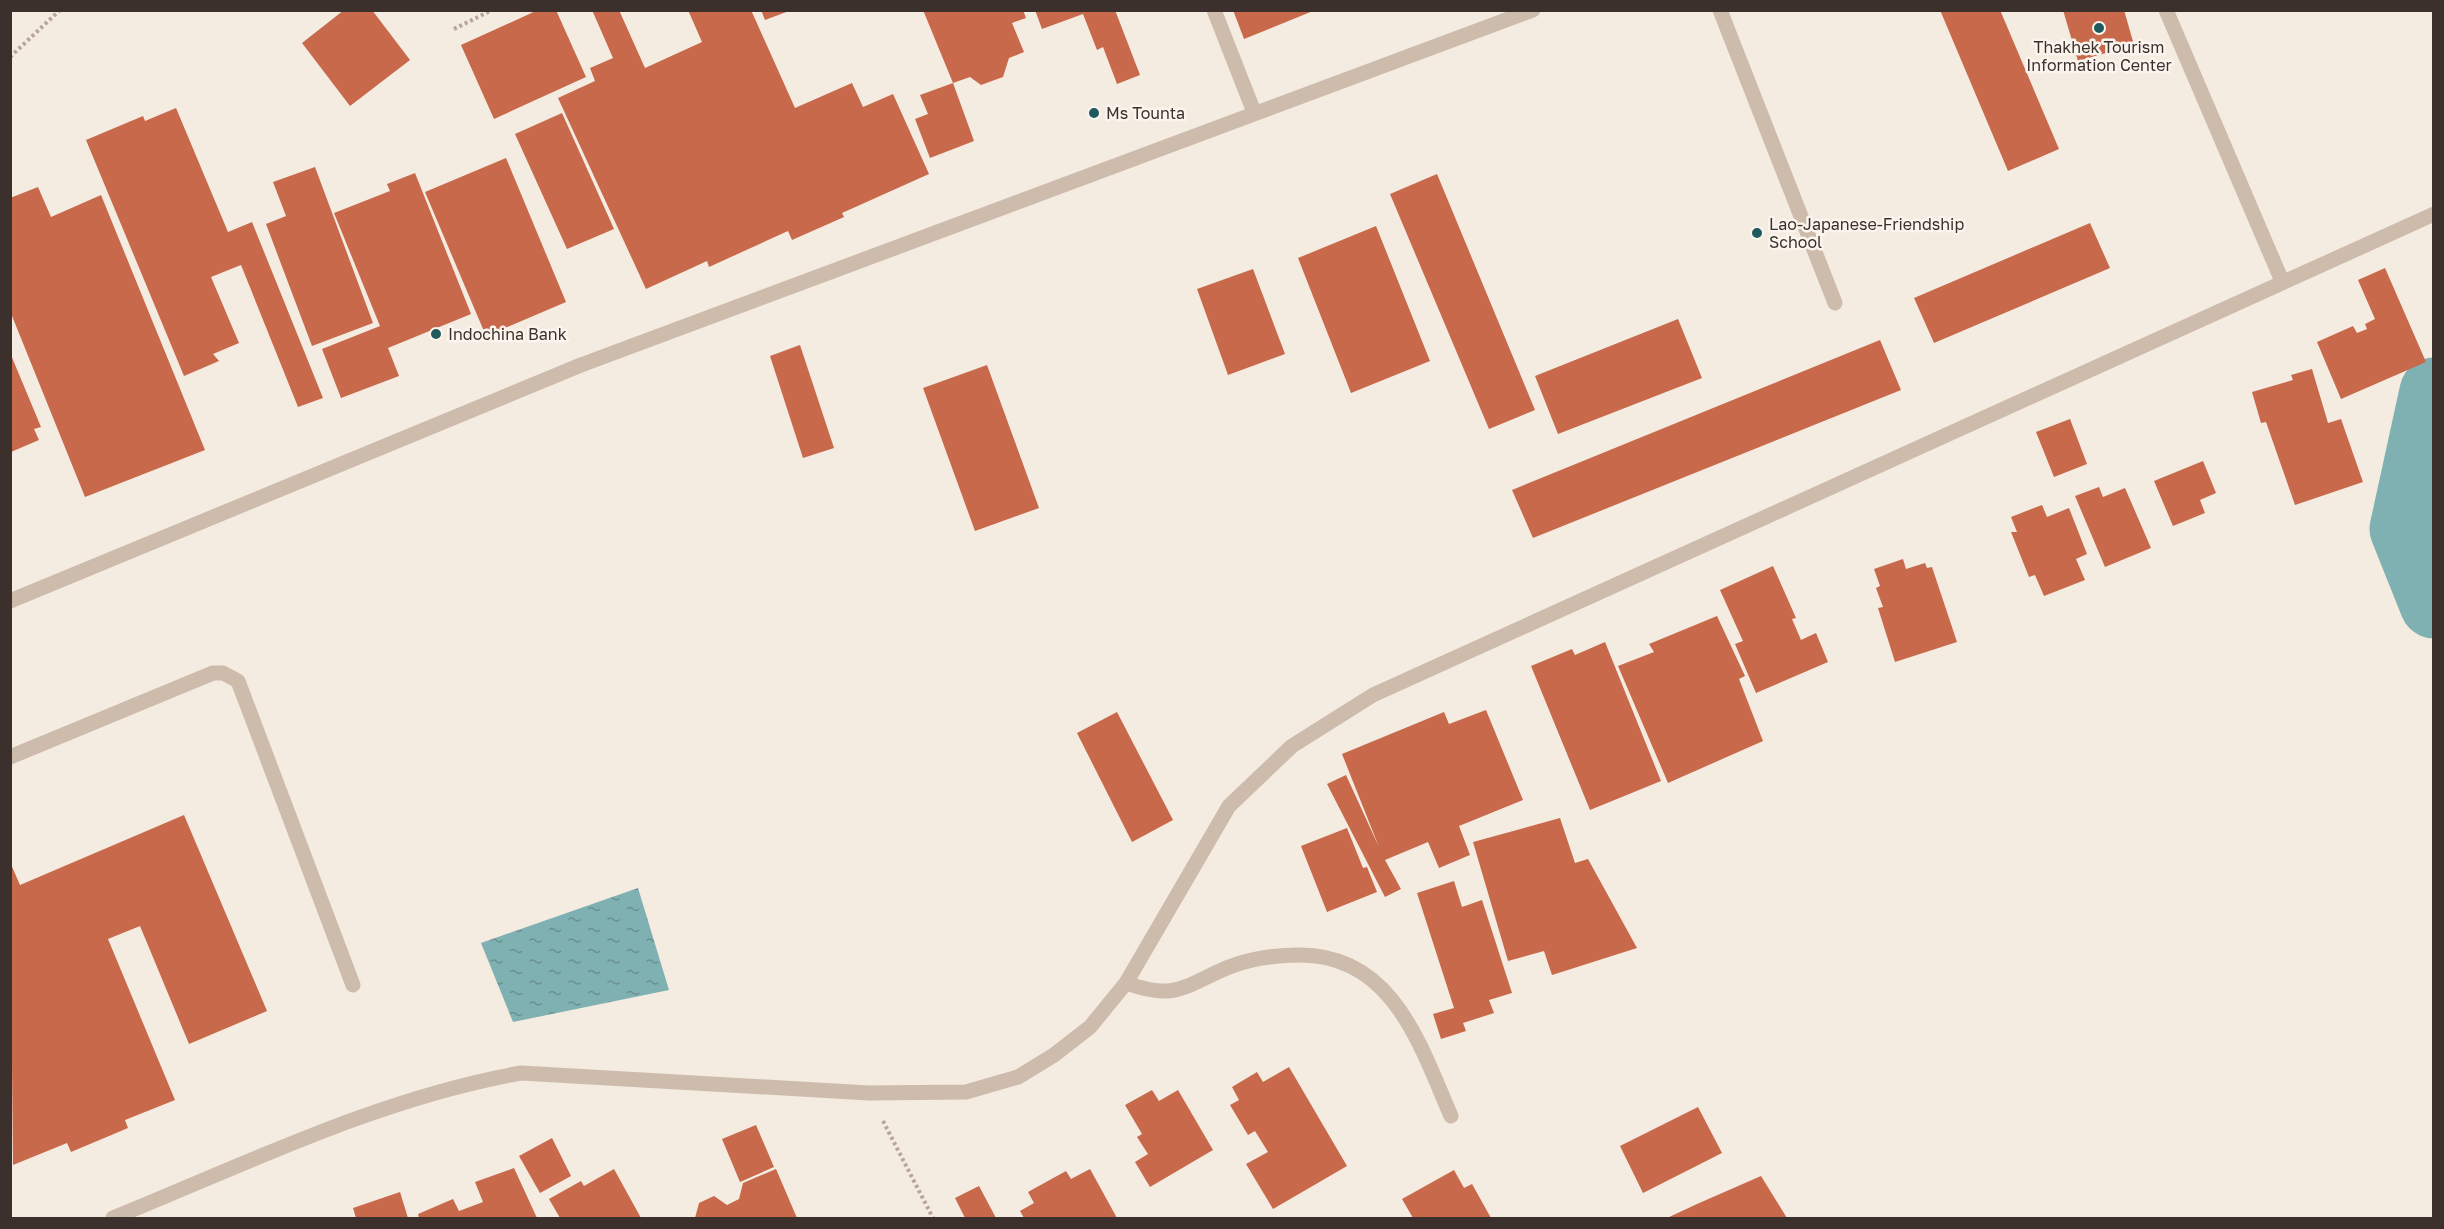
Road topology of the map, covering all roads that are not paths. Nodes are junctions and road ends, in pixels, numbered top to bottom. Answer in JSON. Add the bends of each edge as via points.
{"nodes":[{"id":1,"x":1215,"y":10,"type":"edge"},
{"id":2,"x":1533,"y":10,"type":"edge"},
{"id":3,"x":1720,"y":10,"type":"edge"},
{"id":4,"x":2166,"y":10,"type":"edge"},
{"id":5,"x":1491,"y":18,"type":"edge"},
{"id":6,"x":1254,"y":112,"type":"junction"},
{"id":7,"x":2433,"y":214,"type":"edge"},
{"id":8,"x":2282,"y":281,"type":"junction"},
{"id":9,"x":1835,"y":303,"type":"dead end"},
{"id":10,"x":10,"y":602,"type":"edge"},
{"id":11,"x":10,"y":757,"type":"edge"},
{"id":12,"x":1126,"y":983,"type":"junction"},
{"id":13,"x":353,"y":985,"type":"dead end"},
{"id":14,"x":1451,"y":1116,"type":"dead end"},
{"id":15,"x":113,"y":1218,"type":"edge"}],
"edges":[{"from":1,"to":6,"type":"street"},
{"from":2,"to":5,"type":"street"},
{"from":3,"to":9,"type":"street"},
{"from":4,"to":8,"type":"street"},
{"from":5,"to":6,"type":"street"},
{"from":6,"to":10,"type":"street","via":[[582,365]]},
{"from":7,"to":8,"type":"street"},
{"from":8,"to":12,"type":"street","via":[[1373,695],[1292,746],[1229,806]]},
{"from":11,"to":13,"type":"street","via":[[213,673],[223,673],[238,681]]},
{"from":12,"to":14,"type":"street","via":[[1153,993],[1178,991],[1231,966],[1273,955],[1325,955],[1379,982],[1417,1038]]},
{"from":12,"to":15,"type":"street","via":[[1090,1027],[1054,1055],[1018,1077],[966,1092],[869,1093],[521,1073],[393,1104]]}]}
